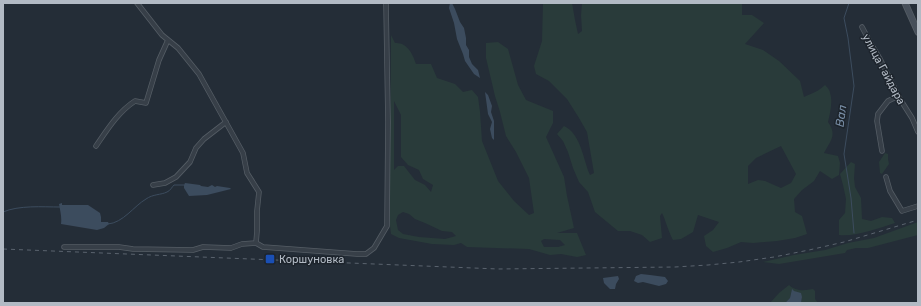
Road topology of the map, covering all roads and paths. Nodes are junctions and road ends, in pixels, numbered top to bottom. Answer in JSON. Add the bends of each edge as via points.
{"nodes":[{"id":1,"x":137,"y":3,"type":"edge"},
{"id":2,"x":386,"y":3,"type":"edge"},
{"id":3,"x":905,"y":3,"type":"edge"},
{"id":4,"x":862,"y":27,"type":"dead end"},
{"id":5,"x":918,"y":32,"type":"edge"},
{"id":6,"x":168,"y":40,"type":"junction"},
{"id":7,"x":900,"y":99,"type":"junction"},
{"id":8,"x":226,"y":122,"type":"junction"},
{"id":9,"x":918,"y":132,"type":"edge"},
{"id":10,"x":96,"y":146,"type":"dead end"},
{"id":11,"x":882,"y":151,"type":"dead end"},
{"id":12,"x":886,"y":176,"type":"dead end"},
{"id":13,"x":153,"y":185,"type":"dead end"},
{"id":14,"x":918,"y":206,"type":"edge"},
{"id":15,"x":256,"y":243,"type":"junction"},
{"id":16,"x":64,"y":248,"type":"dead end"}],
"edges":[{"from":1,"to":6,"type":"street"},
{"from":2,"to":15,"type":"street","via":[[387,226],[374,248],[366,254],[289,250],[263,247]]},
{"from":3,"to":5,"type":"street"},
{"from":4,"to":7,"type":"street","name":"улица Гайдара"},
{"from":6,"to":8,"type":"street","via":[[199,74]]},
{"from":6,"to":10,"type":"street","via":[[146,103],[134,101],[128,105],[112,122]]},
{"from":7,"to":9,"type":"street","name":"улица Гайдара"},
{"from":7,"to":11,"type":"street","via":[[888,101],[878,114]]},
{"from":8,"to":13,"type":"street","via":[[204,139],[196,148],[190,162],[176,177],[165,184]]},
{"from":8,"to":15,"type":"street","via":[[243,153],[247,173],[259,192]]},
{"from":12,"to":14,"type":"street","via":[[890,191],[902,211]]},
{"from":15,"to":16,"type":"street","via":[[231,248],[203,247],[193,250]]}]}
